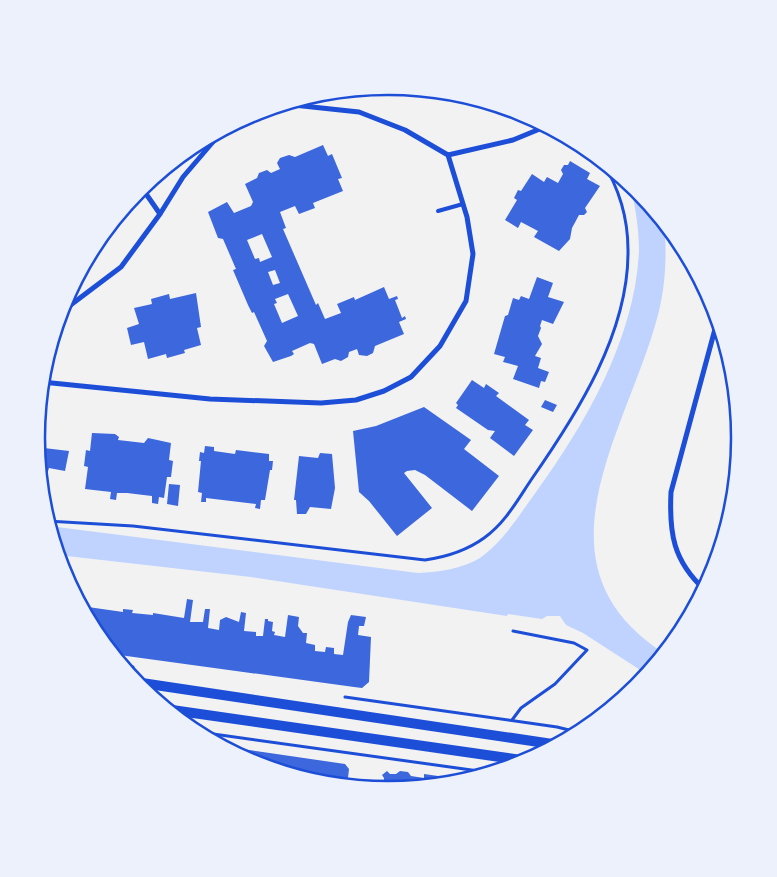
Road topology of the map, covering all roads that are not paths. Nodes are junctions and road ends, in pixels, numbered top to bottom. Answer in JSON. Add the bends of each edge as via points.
{"nodes":[{"id":1,"x":304,"y":106,"type":"edge"},
{"id":2,"x":539,"y":129,"type":"edge"},
{"id":3,"x":210,"y":145,"type":"edge"},
{"id":4,"x":448,"y":155,"type":"junction"},
{"id":5,"x":147,"y":195,"type":"edge"},
{"id":6,"x":463,"y":204,"type":"junction"},
{"id":7,"x":438,"y":212,"type":"dead end"},
{"id":8,"x":160,"y":214,"type":"junction"},
{"id":9,"x":73,"y":304,"type":"edge"},
{"id":10,"x":715,"y":331,"type":"edge"},
{"id":11,"x":50,"y":383,"type":"edge"},
{"id":12,"x":699,"y":585,"type":"edge"},
{"id":13,"x":149,"y":684,"type":"edge"},
{"id":14,"x":179,"y":711,"type":"edge"},
{"id":15,"x":547,"y":743,"type":"edge"},
{"id":16,"x":513,"y":759,"type":"edge"}],
"edges":[{"from":1,"to":4,"type":"street","via":[[359,112],[405,130]]},
{"from":2,"to":4,"type":"street","via":[[514,140]]},
{"from":3,"to":8,"type":"street","via":[[183,177]]},
{"from":4,"to":6,"type":"street"},
{"from":5,"to":8,"type":"street"},
{"from":6,"to":7,"type":"lane"},
{"from":6,"to":11,"type":"street","via":[[473,254],[466,301],[440,346],[411,377],[384,391],[356,400],[276,403]]},
{"from":8,"to":9,"type":"street","via":[[121,267]]},
{"from":10,"to":12,"type":"street","via":[[672,492],[670,516],[676,553]]},
{"from":13,"to":15,"type":"main road"},
{"from":14,"to":16,"type":"main road"}]}
